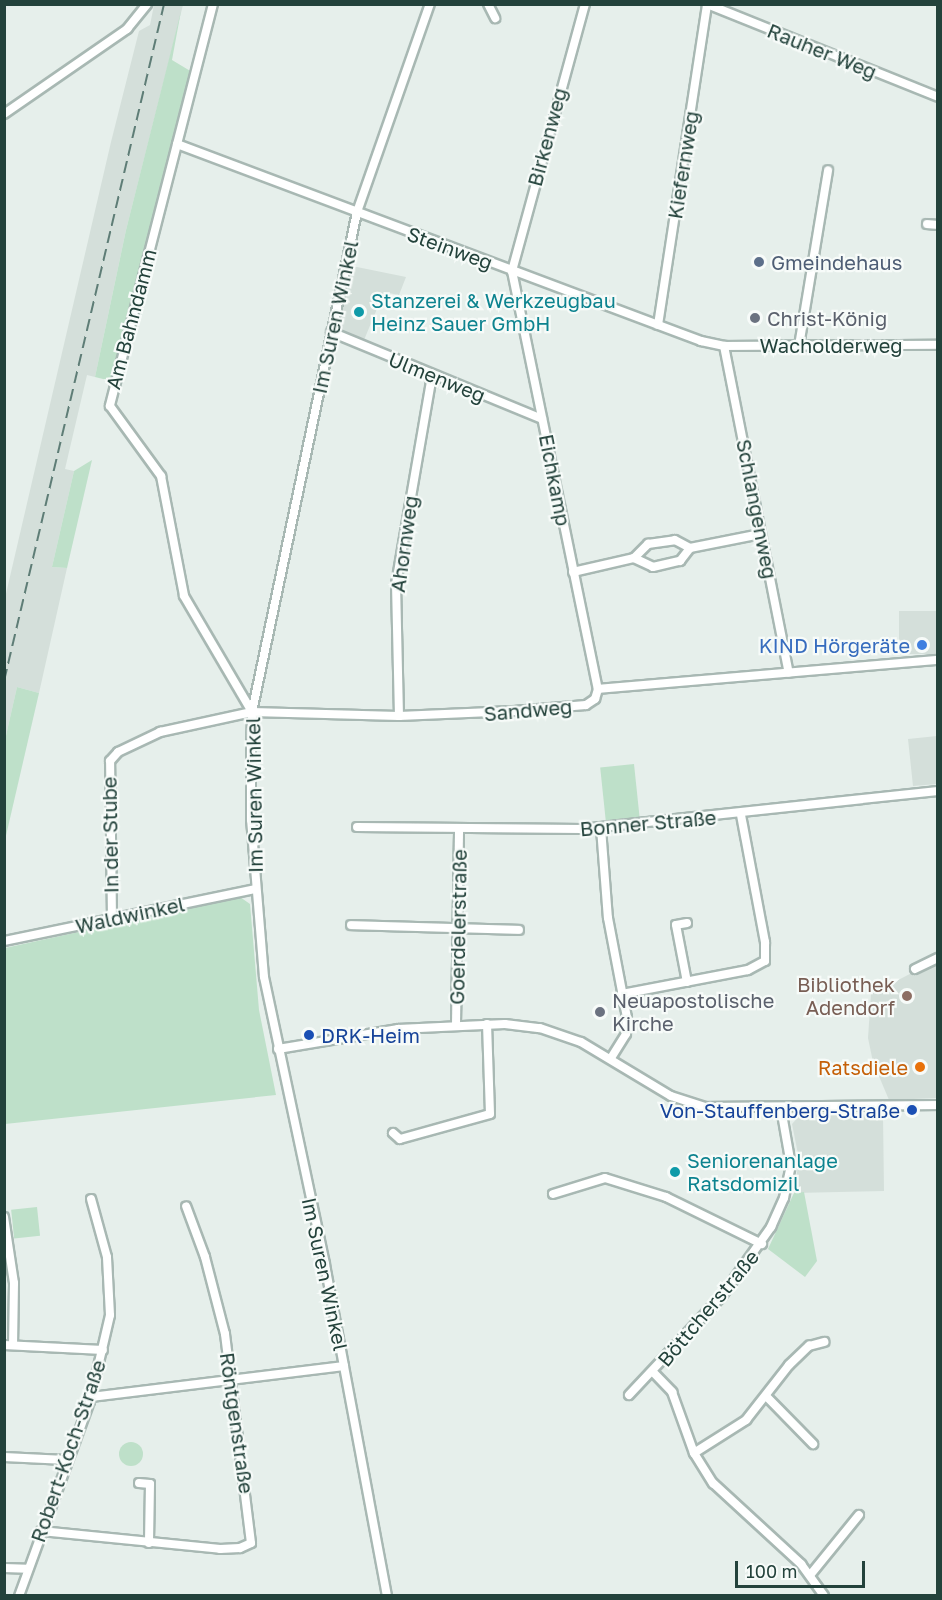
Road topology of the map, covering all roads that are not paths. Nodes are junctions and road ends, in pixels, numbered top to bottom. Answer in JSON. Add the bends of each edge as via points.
{"nodes":[{"id":1,"x":147,"y":4,"type":"edge"},
{"id":2,"x":213,"y":4,"type":"edge"},
{"id":3,"x":430,"y":4,"type":"edge"},
{"id":4,"x":488,"y":4,"type":"edge"},
{"id":5,"x":585,"y":4,"type":"edge"},
{"id":6,"x":707,"y":5,"type":"edge"},
{"id":7,"x":495,"y":18,"type":"dead end"},
{"id":8,"x":938,"y":97,"type":"edge"},
{"id":9,"x":4,"y":114,"type":"edge"},
{"id":10,"x":177,"y":144,"type":"junction"},
{"id":11,"x":828,"y":170,"type":"dead end"},
{"id":12,"x":357,"y":212,"type":"junction"},
{"id":13,"x":927,"y":225,"type":"dead end"},
{"id":14,"x":938,"y":225,"type":"edge"},
{"id":15,"x":512,"y":270,"type":"junction"},
{"id":16,"x":658,"y":325,"type":"junction"},
{"id":17,"x":331,"y":332,"type":"junction"},
{"id":18,"x":938,"y":345,"type":"edge"},
{"id":19,"x":724,"y":346,"type":"junction"},
{"id":20,"x":799,"y":346,"type":"junction"},
{"id":21,"x":432,"y":375,"type":"junction"},
{"id":22,"x":542,"y":419,"type":"junction"},
{"id":23,"x":761,"y":534,"type":"junction"},
{"id":24,"x":690,"y":548,"type":"junction"},
{"id":25,"x":634,"y":558,"type":"junction"},
{"id":26,"x":573,"y":572,"type":"junction"},
{"id":27,"x":938,"y":660,"type":"edge"},
{"id":28,"x":789,"y":674,"type":"junction"},
{"id":29,"x":598,"y":689,"type":"junction"},
{"id":30,"x":252,"y":712,"type":"junction"},
{"id":31,"x":399,"y":716,"type":"junction"},
{"id":32,"x":938,"y":791,"type":"edge"},
{"id":33,"x":741,"y":815,"type":"junction"},
{"id":34,"x":357,"y":827,"type":"dead end"},
{"id":35,"x":601,"y":828,"type":"junction"},
{"id":36,"x":459,"y":830,"type":"junction"},
{"id":37,"x":256,"y":888,"type":"junction"},
{"id":38,"x":112,"y":918,"type":"junction"},
{"id":39,"x":687,"y":923,"type":"dead end"},
{"id":40,"x":351,"y":925,"type":"dead end"},
{"id":41,"x":456,"y":928,"type":"junction"},
{"id":42,"x":519,"y":930,"type":"dead end"},
{"id":43,"x":4,"y":941,"type":"edge"},
{"id":44,"x":938,"y":958,"type":"edge"},
{"id":45,"x":915,"y":969,"type":"dead end"},
{"id":46,"x":687,"y":982,"type":"junction"},
{"id":47,"x":622,"y":994,"type":"junction"},
{"id":48,"x":456,"y":1024,"type":"junction"},
{"id":49,"x":487,"y":1024,"type":"junction"},
{"id":50,"x":278,"y":1049,"type":"junction"},
{"id":51,"x":611,"y":1058,"type":"junction"},
{"id":52,"x":938,"y":1105,"type":"edge"},
{"id":53,"x":781,"y":1108,"type":"junction"},
{"id":54,"x":393,"y":1133,"type":"dead end"},
{"id":55,"x":553,"y":1194,"type":"dead end"},
{"id":56,"x":91,"y":1199,"type":"dead end"},
{"id":57,"x":186,"y":1206,"type":"dead end"},
{"id":58,"x":4,"y":1217,"type":"edge"},
{"id":59,"x":762,"y":1244,"type":"junction"},
{"id":60,"x":824,"y":1342,"type":"dead end"},
{"id":61,"x":9,"y":1345,"type":"edge"},
{"id":62,"x":103,"y":1350,"type":"junction"},
{"id":63,"x":344,"y":1366,"type":"junction"},
{"id":64,"x":653,"y":1372,"type":"junction"},
{"id":65,"x":232,"y":1382,"type":"junction"},
{"id":66,"x":628,"y":1395,"type":"dead end"},
{"id":67,"x":91,"y":1397,"type":"junction"},
{"id":68,"x":767,"y":1397,"type":"junction"},
{"id":69,"x":813,"y":1444,"type":"dead end"},
{"id":70,"x":694,"y":1453,"type":"junction"},
{"id":71,"x":4,"y":1457,"type":"edge"},
{"id":72,"x":66,"y":1460,"type":"junction"},
{"id":73,"x":139,"y":1483,"type":"dead end"},
{"id":74,"x":859,"y":1515,"type":"dead end"},
{"id":75,"x":41,"y":1532,"type":"junction"},
{"id":76,"x":149,"y":1543,"type":"junction"},
{"id":77,"x":4,"y":1568,"type":"edge"},
{"id":78,"x":27,"y":1569,"type":"junction"},
{"id":79,"x":811,"y":1574,"type":"junction"},
{"id":80,"x":20,"y":1596,"type":"edge"},
{"id":81,"x":387,"y":1596,"type":"edge"},
{"id":82,"x":824,"y":1596,"type":"edge"}],
"edges":[{"from":1,"to":9,"type":"street","via":[[128,29]]},
{"from":2,"to":10,"type":"street","name":"Am Bahndamm"},
{"from":3,"to":12,"type":"street","name":"Im Suren Winkel"},
{"from":4,"to":7,"type":"street"},
{"from":5,"to":15,"type":"street","name":"Birkenweg"},
{"from":6,"to":8,"type":"street","name":"Rauher Weg"},
{"from":6,"to":16,"type":"street","name":"Kiefernweg"},
{"from":10,"to":12,"type":"street","name":"Steinweg"},
{"from":10,"to":30,"type":"street","name":"Am Bahndamm","via":[[110,406],[161,476],[184,596]]},
{"from":11,"to":20,"type":"street"},
{"from":12,"to":15,"type":"street","name":"Steinweg"},
{"from":12,"to":17,"type":"street","name":"Im Suren Winkel"},
{"from":13,"to":14,"type":"street"},
{"from":15,"to":16,"type":"street","name":"Steinweg"},
{"from":15,"to":22,"type":"street","name":"Eichkamp"},
{"from":16,"to":19,"type":"street","name":"Steinweg"},
{"from":17,"to":21,"type":"street","name":"Ulmenweg"},
{"from":17,"to":30,"type":"street","name":"Im Suren Winkel"},
{"from":18,"to":20,"type":"street","name":"Wacholderweg"},
{"from":19,"to":20,"type":"street","name":"Wacholderweg"},
{"from":19,"to":23,"type":"street","name":"Schlangenweg"},
{"from":21,"to":22,"type":"street","name":"Ulmenweg"},
{"from":21,"to":31,"type":"street","name":"Ahornweg","via":[[396,584]]},
{"from":22,"to":26,"type":"street","name":"Eichkamp"},
{"from":23,"to":24,"type":"street"},
{"from":23,"to":28,"type":"street","name":"Schlangenweg"},
{"from":24,"to":25,"type":"street","via":[[670,540],[645,545]]},
{"from":24,"to":25,"type":"street","via":[[680,561],[653,567]]},
{"from":25,"to":26,"type":"street"},
{"from":26,"to":29,"type":"street","name":"Eichkamp"},
{"from":27,"to":28,"type":"street","name":"Sandweg"},
{"from":28,"to":29,"type":"street","name":"Sandweg"},
{"from":29,"to":31,"type":"street","name":"Sandweg","via":[[595,699],[586,705]]},
{"from":30,"to":31,"type":"street","name":"Sandweg"},
{"from":30,"to":37,"type":"street","name":"Im Suren Winkel","via":[[250,803]]},
{"from":30,"to":38,"type":"street","name":"In der Stube","via":[[159,732],[113,756],[109,766]]},
{"from":32,"to":33,"type":"street","name":"Bonner Straße","via":[[822,801]]},
{"from":33,"to":35,"type":"street","name":"Bonner Straße"},
{"from":33,"to":46,"type":"street","via":[[765,942],[765,961],[754,969]]},
{"from":34,"to":36,"type":"street","name":"Bonner Straße"},
{"from":35,"to":36,"type":"street","name":"Bonner Straße"},
{"from":35,"to":47,"type":"street","via":[[607,910]]},
{"from":36,"to":41,"type":"street","name":"Goerdelerstraße"},
{"from":37,"to":38,"type":"street","name":"Waldwinkel"},
{"from":37,"to":50,"type":"street","name":"Im Suren Winkel","via":[[261,961]]},
{"from":38,"to":43,"type":"street","name":"Waldwinkel"},
{"from":39,"to":46,"type":"street","via":[[676,925]]},
{"from":40,"to":41,"type":"street"},
{"from":41,"to":42,"type":"street"},
{"from":41,"to":48,"type":"street","name":"Goerdelerstraße"},
{"from":44,"to":45,"type":"street"},
{"from":46,"to":47,"type":"street"},
{"from":47,"to":51,"type":"street","via":[[627,1027]]},
{"from":48,"to":49,"type":"street"},
{"from":48,"to":50,"type":"street","via":[[372,1032]]},
{"from":49,"to":51,"type":"street","via":[[543,1029]]},
{"from":49,"to":54,"type":"street","via":[[490,1114],[400,1139]]},
{"from":50,"to":63,"type":"street","name":"Im Suren Winkel"},
{"from":51,"to":53,"type":"street","via":[[671,1096],[691,1104]]},
{"from":52,"to":53,"type":"street"},
{"from":53,"to":59,"type":"street","name":"Böttcherstraße","via":[[790,1177]]},
{"from":55,"to":59,"type":"street","via":[[605,1178],[666,1197]]},
{"from":56,"to":62,"type":"street","name":"Robert-Koch-Straße","via":[[111,1286]]},
{"from":57,"to":65,"type":"street","name":"Röntgenstraße","via":[[217,1298]]},
{"from":58,"to":61,"type":"street","via":[[14,1283]]},
{"from":59,"to":64,"type":"street","name":"Böttcherstraße","via":[[722,1296]]},
{"from":60,"to":68,"type":"street","via":[[808,1347]]},
{"from":61,"to":62,"type":"street"},
{"from":62,"to":67,"type":"street","name":"Robert-Koch-Straße"},
{"from":63,"to":65,"type":"street"},
{"from":63,"to":81,"type":"street","name":"Im Suren Winkel"},
{"from":64,"to":66,"type":"street","name":"Böttcherstraße"},
{"from":64,"to":70,"type":"street","via":[[672,1392]]},
{"from":65,"to":67,"type":"street"},
{"from":65,"to":76,"type":"street","name":"Röntgenstraße","via":[[251,1543],[225,1549]]},
{"from":67,"to":72,"type":"street","name":"Robert-Koch-Straße"},
{"from":68,"to":69,"type":"street"},
{"from":68,"to":70,"type":"street","via":[[734,1429]]},
{"from":70,"to":79,"type":"street","via":[[729,1500]]},
{"from":71,"to":72,"type":"street"},
{"from":72,"to":75,"type":"street","name":"Robert-Koch-Straße"},
{"from":73,"to":76,"type":"street","via":[[150,1484]]},
{"from":74,"to":79,"type":"street"},
{"from":75,"to":76,"type":"street","name":"Röntgenstraße"},
{"from":75,"to":78,"type":"street","name":"Robert-Koch-Straße"},
{"from":77,"to":78,"type":"street"},
{"from":78,"to":80,"type":"street","name":"Robert-Koch-Straße"},
{"from":79,"to":82,"type":"street"}]}
